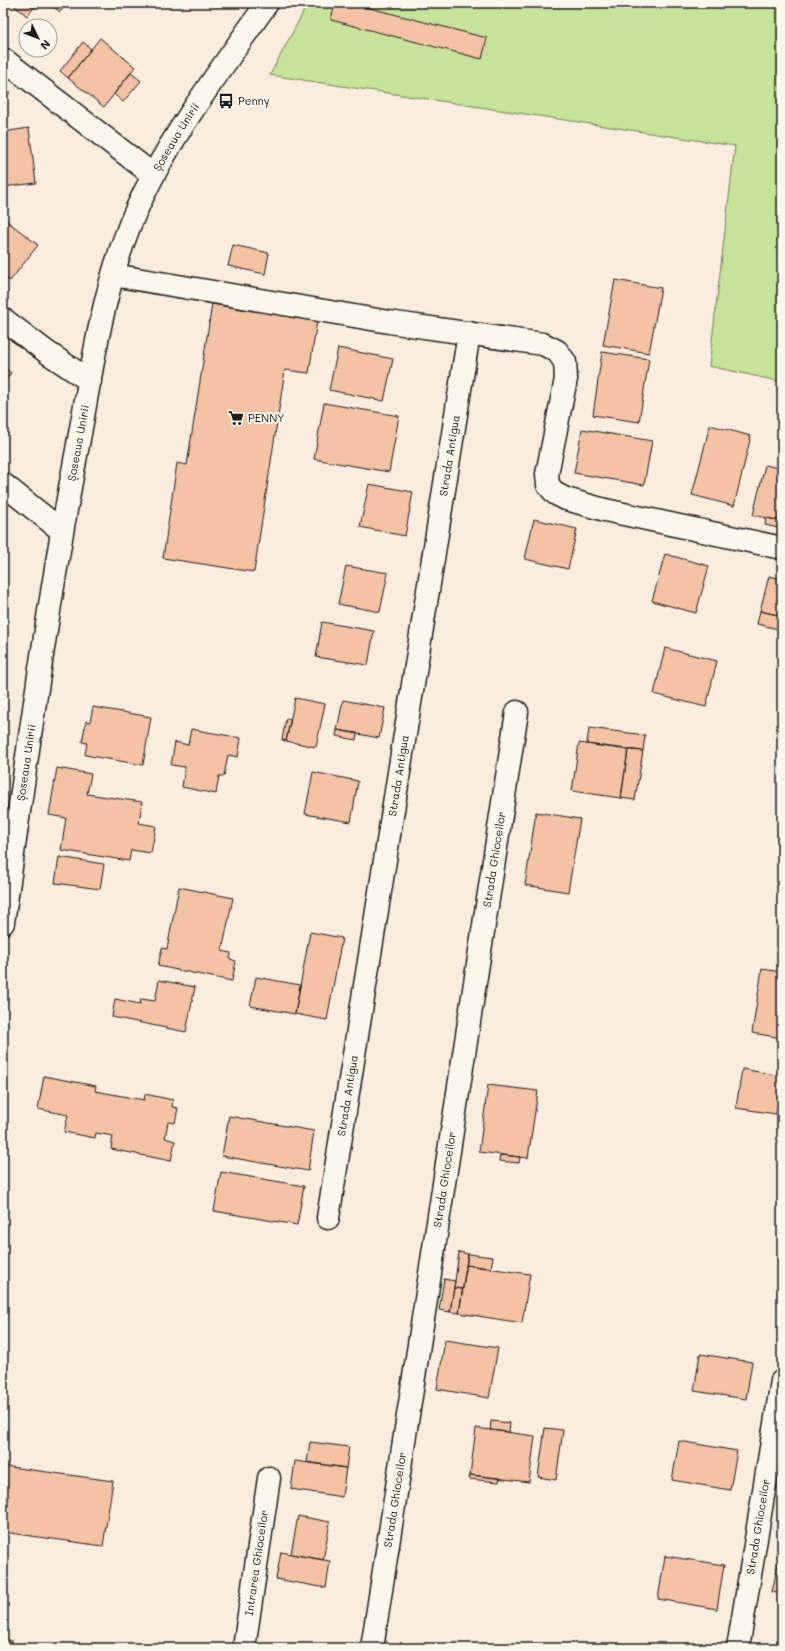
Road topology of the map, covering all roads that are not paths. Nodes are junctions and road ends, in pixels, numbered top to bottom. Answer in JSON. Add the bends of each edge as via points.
{"nodes":[{"id":1,"x":267,"y":3,"type":"edge"},
{"id":2,"x":3,"y":59,"type":"edge"},
{"id":3,"x":153,"y":175,"type":"junction"},
{"id":4,"x":113,"y":275,"type":"junction"},
{"id":5,"x":3,"y":319,"type":"edge"},
{"id":6,"x":469,"y":333,"type":"junction"},
{"id":7,"x":90,"y":381,"type":"junction"},
{"id":8,"x":3,"y":484,"type":"edge"},
{"id":9,"x":62,"y":531,"type":"junction"},
{"id":10,"x":782,"y":548,"type":"edge"},
{"id":11,"x":517,"y":712,"type":"dead end"},
{"id":12,"x":3,"y":923,"type":"edge"},
{"id":13,"x":328,"y":1218,"type":"dead end"},
{"id":14,"x":782,"y":1381,"type":"edge"},
{"id":15,"x":270,"y":1478,"type":"dead end"},
{"id":16,"x":244,"y":1648,"type":"edge"},
{"id":17,"x":372,"y":1648,"type":"edge"},
{"id":18,"x":738,"y":1648,"type":"edge"}],
"edges":[{"from":1,"to":3,"type":"street","name":"Șoseaua Unirii","via":[[193,109]]},
{"from":2,"to":3,"type":"street"},
{"from":3,"to":4,"type":"street","name":"Șoseaua Unirii","via":[[129,228]]},
{"from":4,"to":6,"type":"street","via":[[389,322]]},
{"from":4,"to":7,"type":"street","name":"Șoseaua Unirii","via":[[104,307]]},
{"from":5,"to":7,"type":"street"},
{"from":6,"to":10,"type":"street","via":[[543,344],[557,351],[565,362],[566,379],[547,474],[548,485],[556,494],[605,510]]},
{"from":6,"to":13,"type":"street","name":"Strada Antigua"},
{"from":7,"to":9,"type":"street","name":"Șoseaua Unirii"},
{"from":8,"to":9,"type":"street"},
{"from":9,"to":12,"type":"street","name":"Șoseaua Unirii"},
{"from":11,"to":17,"type":"street","name":"Strada Ghioceilor"},
{"from":14,"to":18,"type":"street","name":"Strada Ghioceilor"},
{"from":15,"to":16,"type":"street","name":"Intrarea Ghioceilor"}]}
